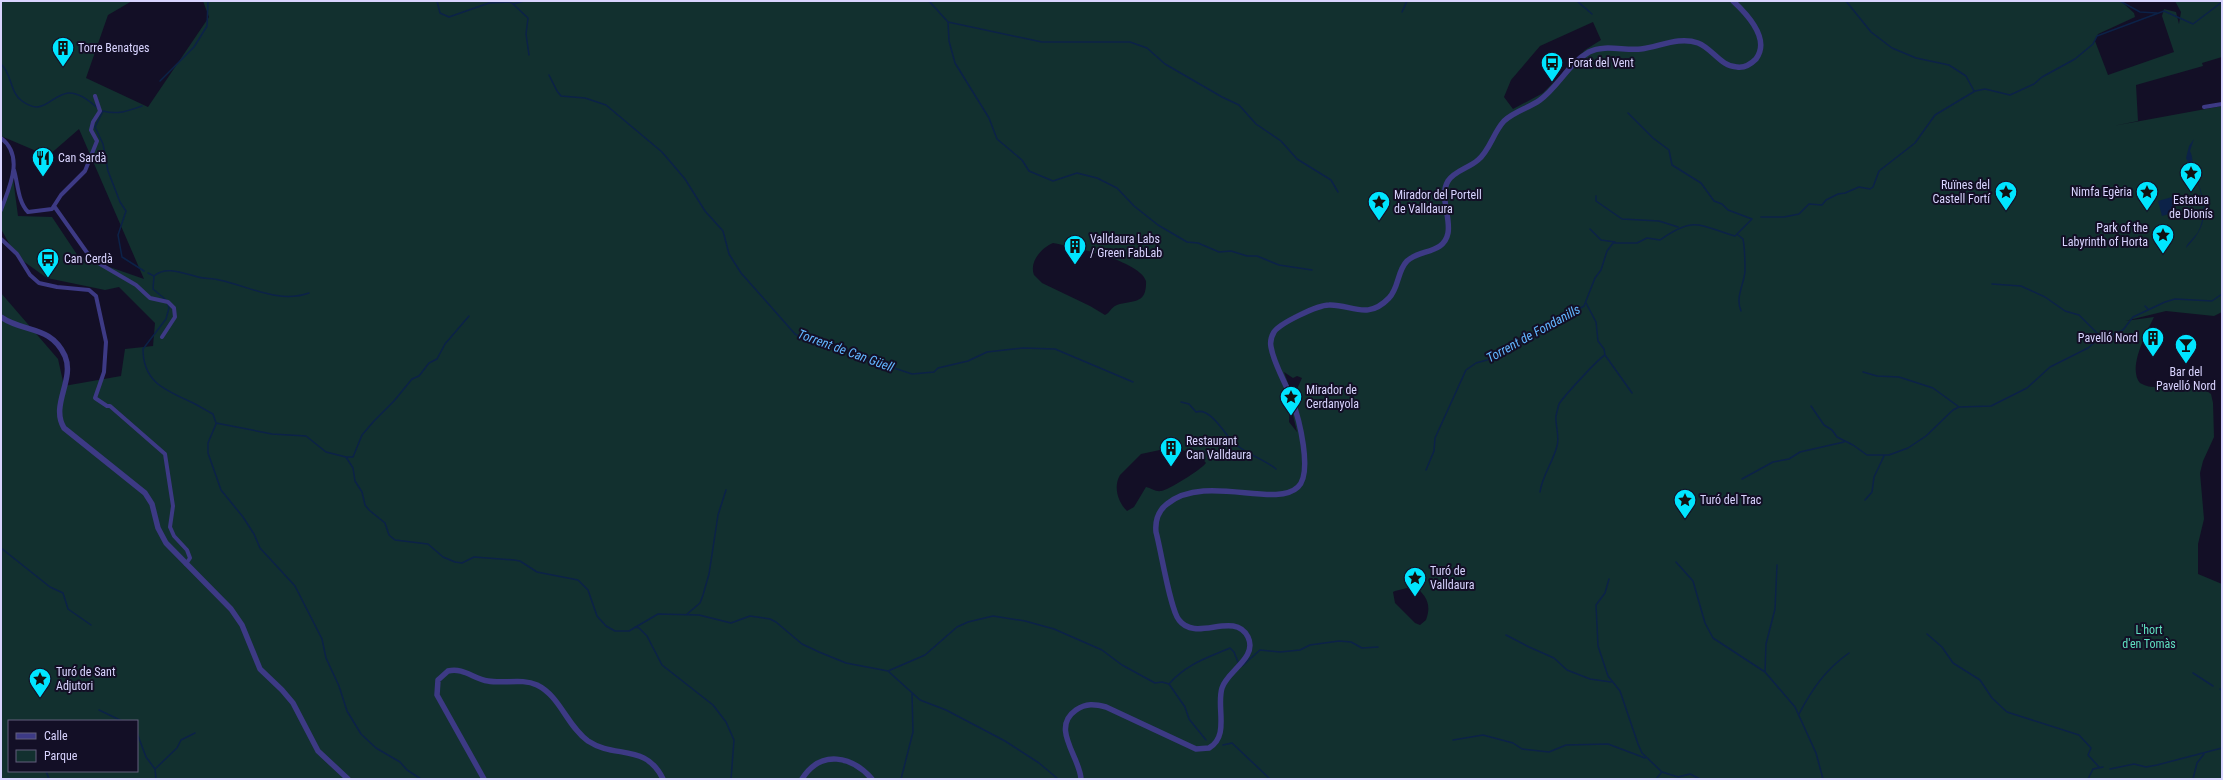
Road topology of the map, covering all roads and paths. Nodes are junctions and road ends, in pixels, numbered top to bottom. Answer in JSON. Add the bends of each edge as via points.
{"nodes":[{"id":1,"x":1733,"y":1,"type":"edge"},
{"id":2,"x":95,"y":96,"type":"dead end"},
{"id":3,"x":2222,"y":104,"type":"edge"},
{"id":4,"x":2204,"y":107,"type":"dead end"},
{"id":5,"x":1,"y":138,"type":"edge"},
{"id":6,"x":14,"y":170,"type":"junction"},
{"id":7,"x":54,"y":206,"type":"junction"},
{"id":8,"x":1,"y":210,"type":"edge"},
{"id":9,"x":1,"y":239,"type":"edge"},
{"id":10,"x":1,"y":317,"type":"edge"},
{"id":11,"x":162,"y":337,"type":"dead end"},
{"id":12,"x":186,"y":564,"type":"junction"},
{"id":13,"x":348,"y":779,"type":"edge"},
{"id":14,"x":484,"y":779,"type":"edge"},
{"id":15,"x":663,"y":779,"type":"edge"},
{"id":16,"x":802,"y":779,"type":"edge"},
{"id":17,"x":872,"y":779,"type":"edge"},
{"id":18,"x":1081,"y":779,"type":"edge"}],
"edges":[{"from":1,"to":18,"type":"street","via":[[1752,21],[1760,39],[1760,50],[1752,63],[1741,67],[1730,66],[1702,45],[1689,41],[1640,49],[1601,49],[1589,52],[1541,99],[1508,118],[1480,158],[1449,179],[1445,189],[1449,229],[1446,239],[1438,248],[1406,262],[1395,290],[1386,301],[1375,308],[1361,310],[1324,306],[1277,328],[1270,345],[1297,416],[1305,469],[1302,482],[1295,489],[1282,493],[1209,490],[1190,492],[1166,505],[1156,522],[1156,532],[1175,614],[1179,620],[1194,629],[1225,626],[1237,628],[1249,640],[1247,656],[1228,675],[1222,687],[1219,737],[1210,748],[1196,749],[1106,708],[1094,704],[1085,705],[1070,715],[1065,729]]},
{"from":2,"to":7,"type":"street","via":[[100,111],[91,130],[96,141],[94,150],[85,171],[61,195]]},
{"from":3,"to":4,"type":"street"},
{"from":5,"to":6,"type":"street","via":[[9,147],[15,163]]},
{"from":6,"to":7,"type":"street","via":[[21,203],[28,212],[52,209]]},
{"from":6,"to":8,"type":"street"},
{"from":7,"to":11,"type":"street","via":[[78,242],[94,259],[136,285],[150,298],[168,302],[174,308],[175,317]]},
{"from":9,"to":12,"type":"street","via":[[17,254],[30,275],[40,283],[89,290],[96,296],[106,342],[104,372],[95,398],[110,406],[165,454],[173,506],[170,527],[174,536],[189,553],[190,558]]},
{"from":10,"to":12,"type":"street","via":[[43,333],[58,345],[68,366],[59,409],[62,425],[145,492],[152,504],[163,538]]},
{"from":12,"to":13,"type":"street","via":[[237,617],[246,633],[257,665],[293,703],[318,751]]},
{"from":14,"to":15,"type":"street","via":[[437,695],[438,680],[448,671],[463,671],[489,681],[526,682],[540,687],[551,696],[576,731],[587,740],[598,746],[644,757],[655,766]]},
{"from":16,"to":17,"type":"street","via":[[817,764],[837,759],[857,764]]}]}
